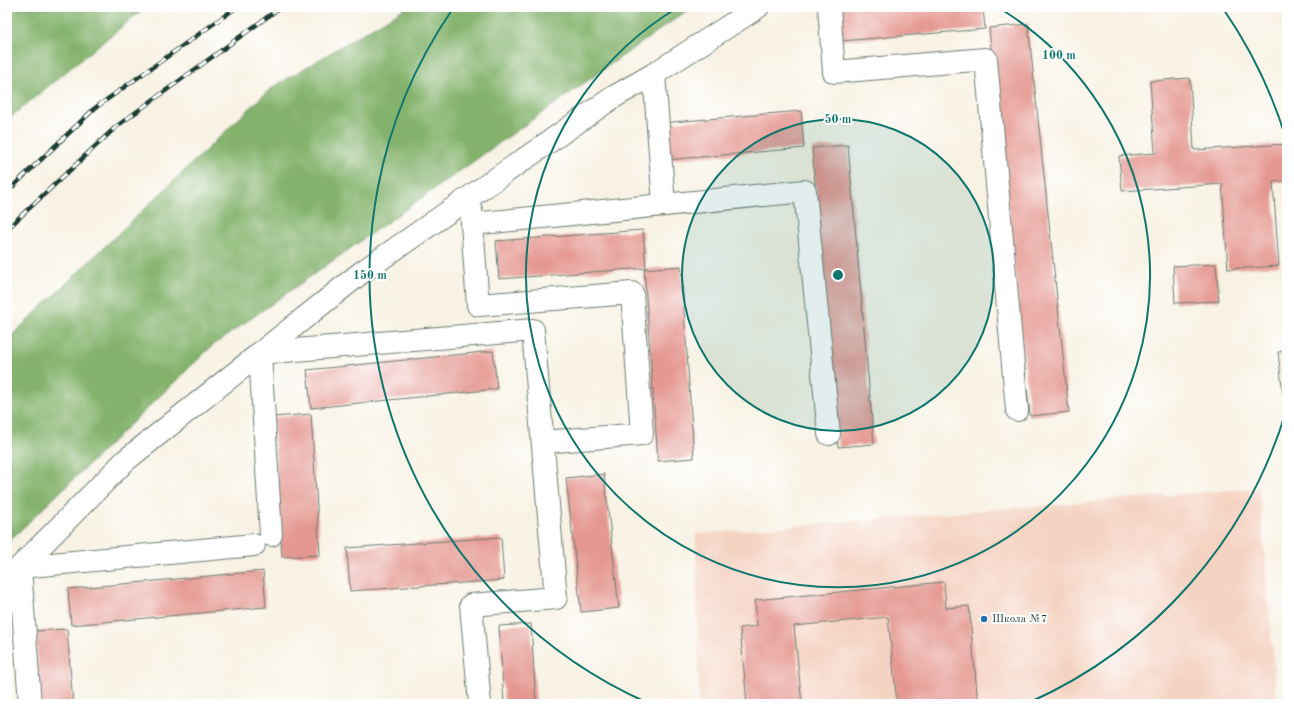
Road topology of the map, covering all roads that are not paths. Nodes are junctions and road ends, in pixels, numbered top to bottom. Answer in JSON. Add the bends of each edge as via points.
{"nodes":[{"id":1,"x":758,"y":7,"type":"edge"},
{"id":2,"x":829,"y":7,"type":"edge"},
{"id":3,"x":654,"y":74,"type":"junction"},
{"id":4,"x":470,"y":196,"type":"junction"},
{"id":5,"x":664,"y":204,"type":"junction"},
{"id":6,"x":472,"y":224,"type":"junction"},
{"id":7,"x":478,"y":304,"type":"junction"},
{"id":8,"x":479,"y":334,"type":"junction"},
{"id":9,"x":260,"y":353,"type":"junction"},
{"id":10,"x":1017,"y":410,"type":"dead end"},
{"id":11,"x":829,"y":434,"type":"dead end"},
{"id":12,"x":543,"y":442,"type":"junction"},
{"id":13,"x":13,"y":574,"type":"edge"},
{"id":14,"x":30,"y":704,"type":"edge"},
{"id":15,"x":480,"y":704,"type":"edge"}],
"edges":[{"from":1,"to":3,"type":"street"},
{"from":2,"to":10,"type":"street","via":[[834,72],[986,59]]},
{"from":3,"to":4,"type":"street","via":[[612,98]]},
{"from":3,"to":5,"type":"street"},
{"from":4,"to":6,"type":"street"},
{"from":4,"to":9,"type":"street","via":[[362,272]]},
{"from":5,"to":6,"type":"street"},
{"from":5,"to":11,"type":"street","via":[[805,191]]},
{"from":6,"to":7,"type":"street"},
{"from":7,"to":8,"type":"street"},
{"from":7,"to":12,"type":"street","via":[[632,293],[642,434]]},
{"from":8,"to":9,"type":"street"},
{"from":8,"to":12,"type":"street","via":[[533,330]]},
{"from":9,"to":13,"type":"street","via":[[126,460]]},
{"from":9,"to":13,"type":"street","via":[[263,540]]},
{"from":12,"to":15,"type":"street","via":[[556,598],[471,605]]},
{"from":13,"to":14,"type":"street"}]}
